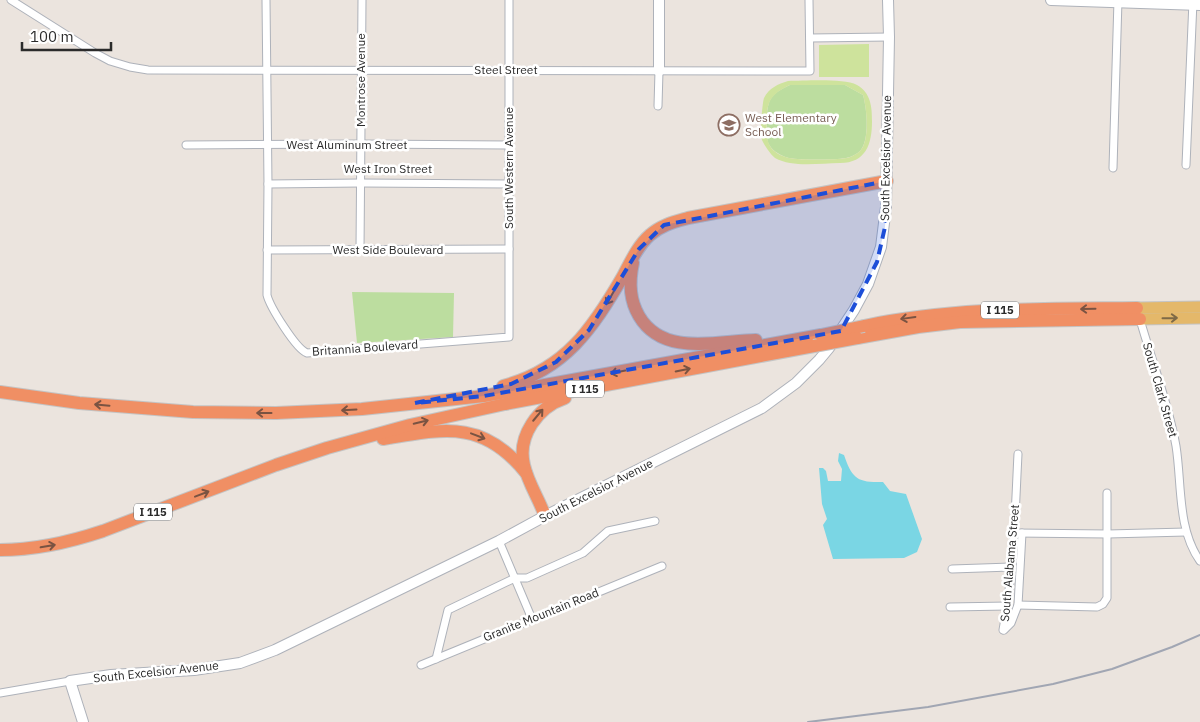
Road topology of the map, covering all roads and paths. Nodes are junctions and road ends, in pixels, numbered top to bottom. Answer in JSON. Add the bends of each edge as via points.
{"nodes":[{"id":1,"x":11,"y":0,"type":"edge"},
{"id":2,"x":266,"y":0,"type":"edge"},
{"id":3,"x":362,"y":0,"type":"edge"},
{"id":4,"x":509,"y":0,"type":"edge"},
{"id":5,"x":659,"y":0,"type":"edge"},
{"id":6,"x":809,"y":0,"type":"edge"},
{"id":7,"x":888,"y":0,"type":"edge"},
{"id":8,"x":1051,"y":0,"type":"edge"},
{"id":9,"x":1118,"y":1,"type":"edge"},
{"id":10,"x":1195,"y":3,"type":"edge"},
{"id":11,"x":889,"y":37,"type":"junction"},
{"id":12,"x":810,"y":38,"type":"junction"},
{"id":13,"x":266,"y":70,"type":"junction"},
{"id":14,"x":361,"y":70,"type":"junction"},
{"id":15,"x":508,"y":70,"type":"junction"},
{"id":16,"x":659,"y":71,"type":"junction"},
{"id":17,"x":658,"y":106,"type":"dead end"},
{"id":18,"x":361,"y":144,"type":"junction"},
{"id":19,"x":186,"y":145,"type":"dead end"},
{"id":20,"x":267,"y":145,"type":"junction"},
{"id":21,"x":508,"y":145,"type":"junction"},
{"id":22,"x":1186,"y":166,"type":"dead end"},
{"id":23,"x":1113,"y":168,"type":"dead end"},
{"id":24,"x":887,"y":181,"type":"junction"},
{"id":25,"x":361,"y":183,"type":"junction"},
{"id":26,"x":268,"y":184,"type":"junction"},
{"id":27,"x":508,"y":184,"type":"junction"},
{"id":28,"x":509,"y":249,"type":"junction"},
{"id":29,"x":267,"y":250,"type":"junction"},
{"id":30,"x":360,"y":250,"type":"junction"},
{"id":31,"x":634,"y":256,"type":"junction"},
{"id":32,"x":1200,"y":307,"type":"edge"},
{"id":33,"x":1138,"y":314,"type":"junction"},
{"id":34,"x":1200,"y":318,"type":"edge"},
{"id":35,"x":509,"y":337,"type":"joint"},
{"id":36,"x":818,"y":338,"type":"junction"},
{"id":37,"x":657,"y":375,"type":"junction"},
{"id":38,"x":0,"y":392,"type":"edge"},
{"id":39,"x":415,"y":403,"type":"junction"},
{"id":40,"x":326,"y":448,"type":"junction"},
{"id":41,"x":1018,"y":454,"type":"dead end"},
{"id":42,"x":528,"y":477,"type":"junction"},
{"id":43,"x":1108,"y":493,"type":"dead end"},
{"id":44,"x":545,"y":516,"type":"junction"},
{"id":45,"x":654,"y":521,"type":"dead end"},
{"id":46,"x":1186,"y":532,"type":"junction"},
{"id":47,"x":1018,"y":533,"type":"junction"},
{"id":48,"x":1108,"y":534,"type":"junction"},
{"id":49,"x":498,"y":542,"type":"junction"},
{"id":50,"x":0,"y":550,"type":"edge"},
{"id":51,"x":1200,"y":561,"type":"edge"},
{"id":52,"x":662,"y":566,"type":"dead end"},
{"id":53,"x":1011,"y":567,"type":"junction"},
{"id":54,"x":952,"y":569,"type":"dead end"},
{"id":55,"x":515,"y":578,"type":"junction"},
{"id":56,"x":1018,"y":605,"type":"junction"},
{"id":57,"x":1008,"y":606,"type":"junction"},
{"id":58,"x":950,"y":607,"type":"dead end"},
{"id":59,"x":532,"y":619,"type":"junction"},
{"id":60,"x":436,"y":659,"type":"junction"},
{"id":61,"x":421,"y":665,"type":"dead end"},
{"id":62,"x":70,"y":681,"type":"junction"},
{"id":63,"x":0,"y":693,"type":"edge"},
{"id":64,"x":82,"y":722,"type":"edge"}],
"edges":[{"from":1,"to":13,"type":"street","name":"Steel Street","via":[[94,53],[130,67],[148,70]]},
{"from":2,"to":13,"type":"street"},
{"from":3,"to":14,"type":"street","name":"Montrose Avenue"},
{"from":4,"to":15,"type":"street","name":"South Western Avenue"},
{"from":5,"to":16,"type":"street"},
{"from":6,"to":12,"type":"street"},
{"from":7,"to":11,"type":"street","name":"South Excelsior Avenue"},
{"from":8,"to":9,"type":"street"},
{"from":9,"to":10,"type":"street"},
{"from":9,"to":23,"type":"street"},
{"from":10,"to":22,"type":"street"},
{"from":11,"to":12,"type":"street"},
{"from":11,"to":24,"type":"street","name":"South Excelsior Avenue"},
{"from":12,"to":16,"type":"street","name":"Steel Street","via":[[810,71]]},
{"from":13,"to":14,"type":"street","name":"Steel Street"},
{"from":13,"to":20,"type":"street"},
{"from":14,"to":15,"type":"street","name":"Steel Street"},
{"from":14,"to":18,"type":"street","name":"Montrose Avenue"},
{"from":15,"to":16,"type":"street","name":"Steel Street"},
{"from":15,"to":21,"type":"street","name":"South Western Avenue"},
{"from":16,"to":17,"type":"street"},
{"from":18,"to":20,"type":"street","name":"West Aluminum Street"},
{"from":18,"to":21,"type":"street","name":"West Aluminum Street"},
{"from":18,"to":25,"type":"street","name":"Montrose Avenue"},
{"from":19,"to":20,"type":"street","name":"West Aluminum Street"},
{"from":20,"to":26,"type":"street"},
{"from":21,"to":27,"type":"street","name":"South Western Avenue"},
{"from":24,"to":31,"type":"highway","via":[[664,225],[649,235]]},
{"from":24,"to":44,"type":"street","name":"South Excelsior Avenue","via":[[881,247],[868,284],[829,348],[807,373],[762,408]]},
{"from":25,"to":26,"type":"street","name":"West Iron Street"},
{"from":25,"to":27,"type":"street","name":"West Iron Street"},
{"from":25,"to":30,"type":"street","name":"Montrose Avenue"},
{"from":26,"to":29,"type":"street"},
{"from":27,"to":28,"type":"street","name":"South Western Avenue"},
{"from":28,"to":30,"type":"street","name":"West Side Boulevard"},
{"from":28,"to":35,"type":"street","name":"South Western Avenue"},
{"from":29,"to":30,"type":"street","name":"West Side Boulevard"},
{"from":29,"to":35,"type":"street","name":"Britannia Boulevard","via":[[268,299],[304,352]]},
{"from":31,"to":36,"type":"highway","via":[[630,288],[635,309],[652,332],[663,339],[706,344]]},
{"from":31,"to":39,"type":"highway","one_way":true,"via":[[589,330],[556,362],[511,384]]},
{"from":32,"to":33,"type":"main road"},
{"from":33,"to":34,"type":"main road","one_way":true},
{"from":33,"to":36,"type":"highway","number":"I 115","bridge":true,"via":[[960,322],[857,338]]},
{"from":33,"to":36,"type":"highway","number":"I 115","one_way":true,"bridge":true,"via":[[974,311],[904,319]]},
{"from":33,"to":46,"type":"street","name":"South Clark Street","via":[[1176,446]]},
{"from":37,"to":36,"type":"highway","number":"I 115","one_way":true},
{"from":36,"to":39,"type":"highway","number":"I 115","one_way":true,"via":[[502,393]]},
{"from":40,"to":37,"type":"highway","number":"I 115","one_way":true,"via":[[455,414]]},
{"from":42,"to":37,"type":"highway","one_way":true,"via":[[523,446],[533,420],[544,408],[575,394]]},
{"from":39,"to":38,"type":"highway","number":"I 115","one_way":true,"via":[[362,410],[229,413],[108,406]]},
{"from":40,"to":42,"type":"highway","one_way":true,"via":[[429,432],[463,431],[492,442]]},
{"from":50,"to":40,"type":"highway","number":"I 115","one_way":true,"via":[[25,549],[78,539]]},
{"from":41,"to":47,"type":"street","name":"South Alabama Street"},
{"from":42,"to":44,"type":"highway"},
{"from":43,"to":48,"type":"street"},
{"from":44,"to":49,"type":"street","name":"South Excelsior Avenue"},
{"from":45,"to":55,"type":"street","via":[[608,532],[583,553],[527,578]]},
{"from":46,"to":48,"type":"street"},
{"from":46,"to":51,"type":"street","name":"South Clark Street"},
{"from":47,"to":48,"type":"street"},
{"from":47,"to":53,"type":"street","name":"South Alabama Street"},
{"from":47,"to":56,"type":"street","name":"South Alabama Street"},
{"from":48,"to":56,"type":"street","via":[[1107,598],[1103,604],[1097,607]]},
{"from":49,"to":55,"type":"street"},
{"from":49,"to":62,"type":"street","name":"South Excelsior Avenue","via":[[275,650],[240,662],[194,670]]},
{"from":52,"to":59,"type":"street","name":"Granite Mountain Road"},
{"from":53,"to":54,"type":"street"},
{"from":53,"to":57,"type":"street","name":"South Alabama Street"},
{"from":55,"to":59,"type":"street"},
{"from":55,"to":60,"type":"street","via":[[448,610]]},
{"from":56,"to":57,"type":"street","name":"South Alabama Street","via":[[1011,623],[1004,630]]},
{"from":57,"to":58,"type":"street"},
{"from":59,"to":60,"type":"street","name":"Granite Mountain Road"},
{"from":60,"to":61,"type":"street","name":"Granite Mountain Road"},
{"from":62,"to":63,"type":"street","name":"South Excelsior Avenue"},
{"from":62,"to":64,"type":"street"}]}
